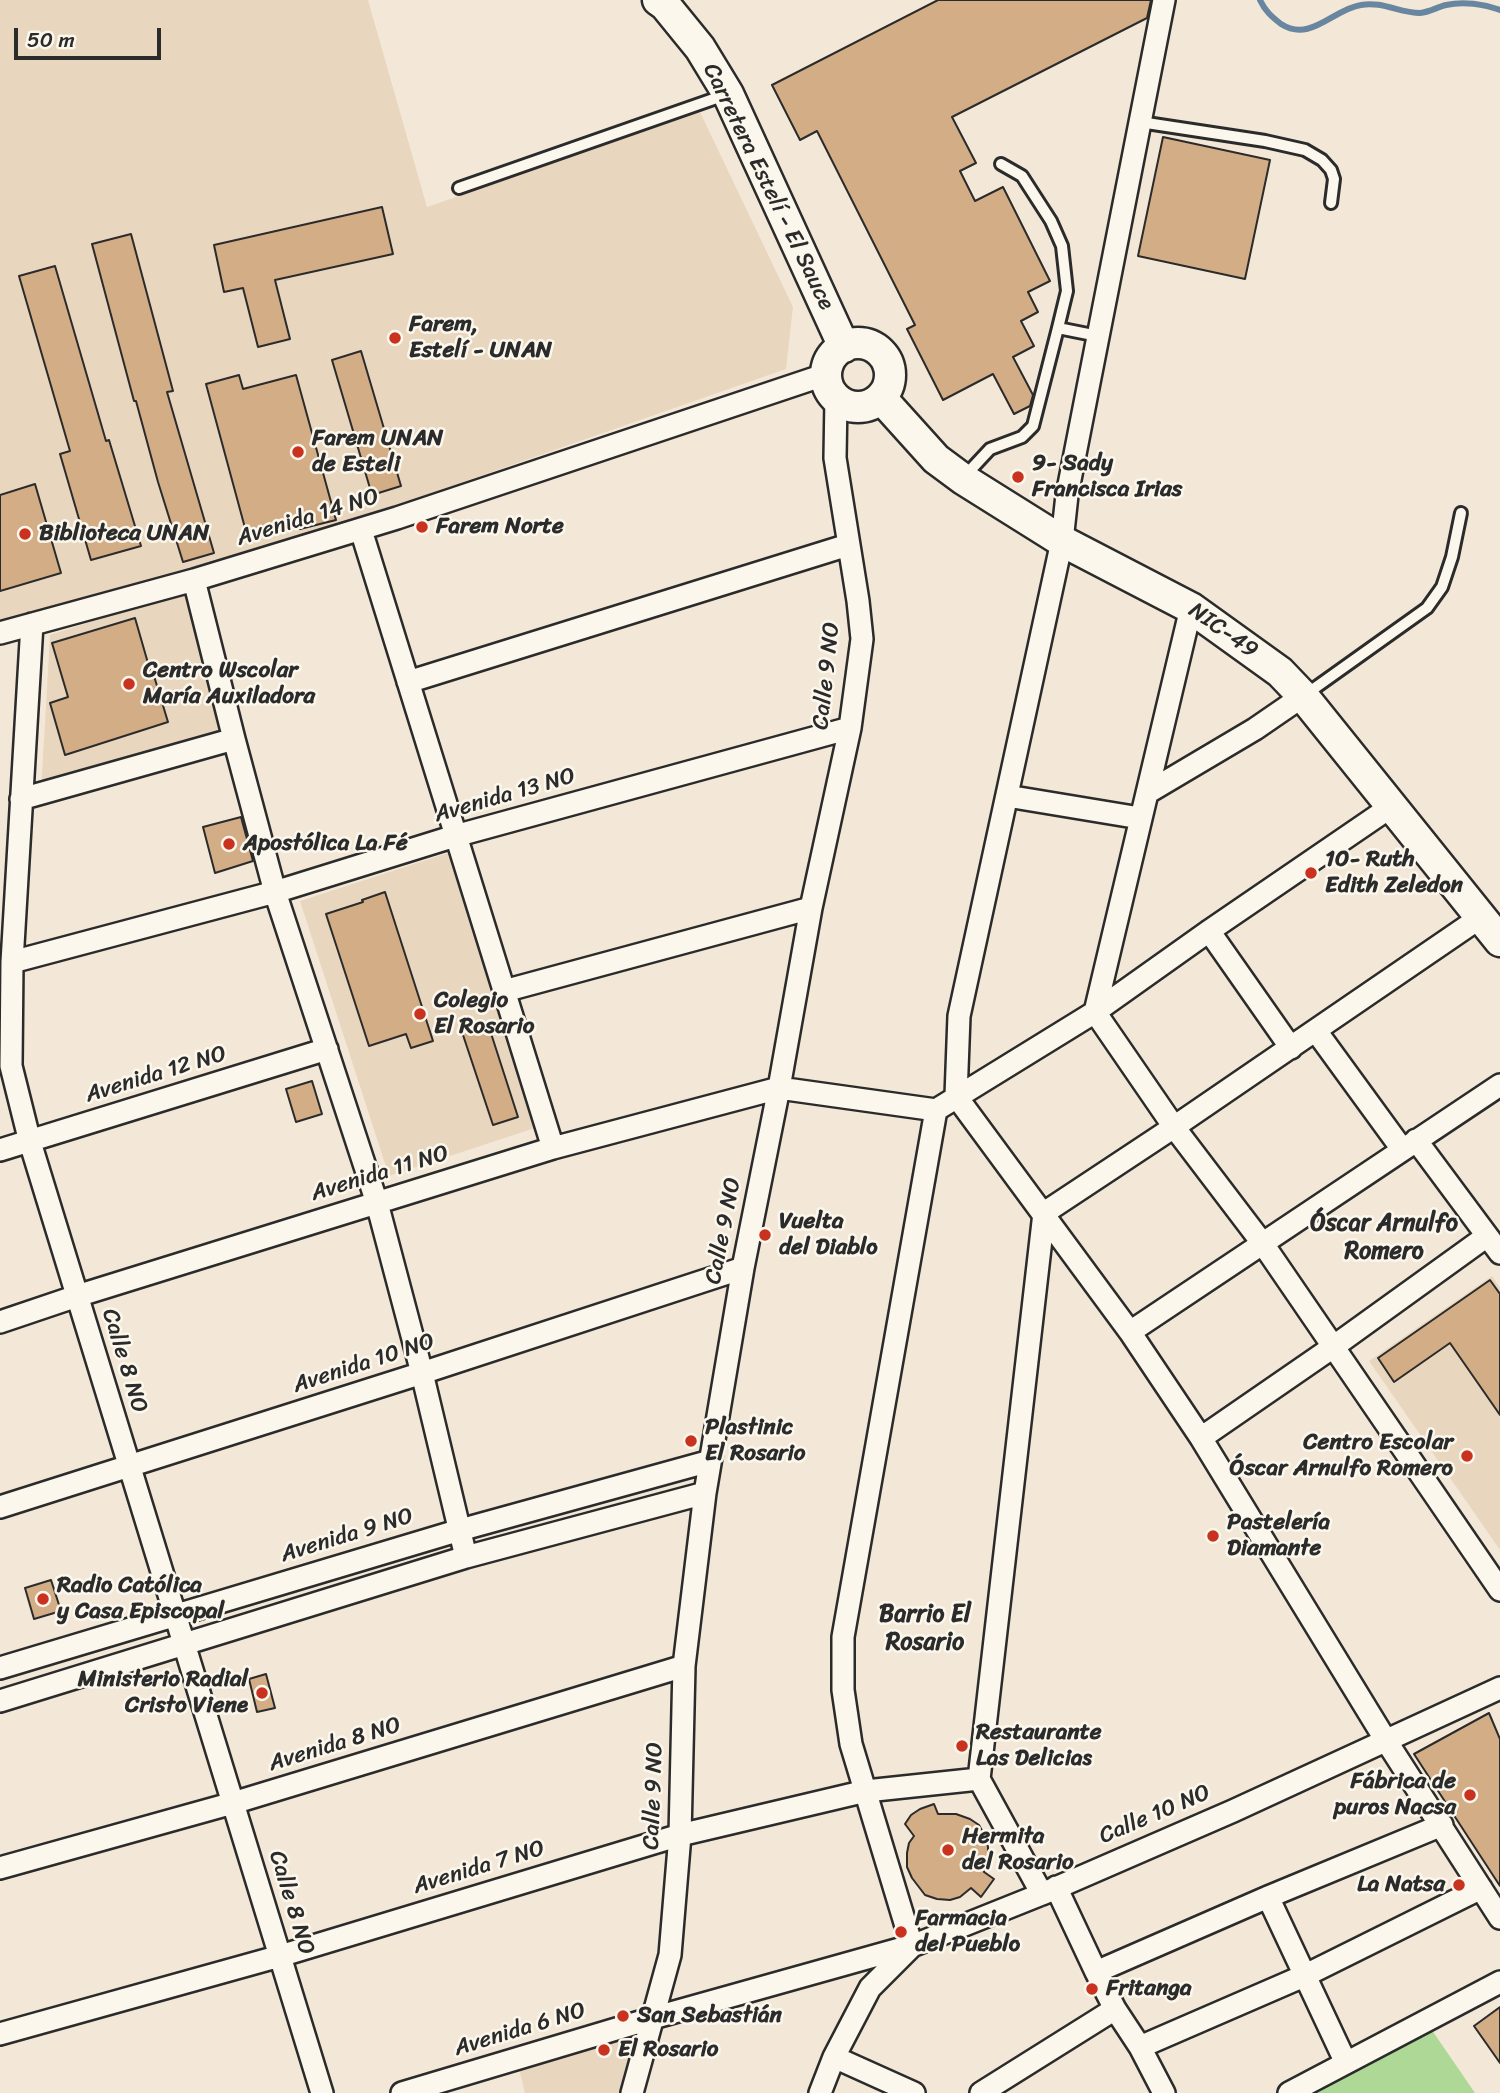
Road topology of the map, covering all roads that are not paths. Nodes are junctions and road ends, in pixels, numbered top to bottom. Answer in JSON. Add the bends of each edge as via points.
{"nodes":[{"id":1,"x":658,"y":0,"type":"edge"},
{"id":2,"x":1164,"y":0,"type":"edge"},
{"id":3,"x":728,"y":94,"type":"junction"},
{"id":4,"x":1140,"y":122,"type":"junction"},
{"id":5,"x":1001,"y":164,"type":"dead end"},
{"id":6,"x":459,"y":188,"type":"dead end"},
{"id":7,"x":1331,"y":203,"type":"dead end"},
{"id":8,"x":1058,"y":328,"type":"junction"},
{"id":9,"x":1098,"y":336,"type":"junction"},
{"id":10,"x":844,"y":347,"type":"junction"},
{"id":11,"x":831,"y":386,"type":"junction"},
{"id":12,"x":881,"y":398,"type":"junction"},
{"id":13,"x":963,"y":479,"type":"junction"},
{"id":14,"x":1461,"y":513,"type":"dead end"},
{"id":15,"x":361,"y":530,"type":"junction"},
{"id":16,"x":1062,"y":541,"type":"junction"},
{"id":17,"x":848,"y":545,"type":"junction"},
{"id":18,"x":194,"y":580,"type":"junction"},
{"id":19,"x":1191,"y":608,"type":"junction"},
{"id":20,"x":32,"y":624,"type":"junction"},
{"id":21,"x":0,"y":633,"type":"edge"},
{"id":22,"x":408,"y":682,"type":"junction"},
{"id":23,"x":1303,"y":696,"type":"junction"},
{"id":24,"x":850,"y":728,"type":"junction"},
{"id":25,"x":234,"y":739,"type":"junction"},
{"id":26,"x":1147,"y":793,"type":"junction"},
{"id":27,"x":1007,"y":796,"type":"junction"},
{"id":28,"x":21,"y":799,"type":"junction"},
{"id":29,"x":1392,"y":806,"type":"junction"},
{"id":30,"x":1140,"y":818,"type":"junction"},
{"id":31,"x":456,"y":836,"type":"junction"},
{"id":32,"x":275,"y":892,"type":"junction"},
{"id":33,"x":811,"y":908,"type":"junction"},
{"id":34,"x":1481,"y":916,"type":"junction"},
{"id":35,"x":1209,"y":931,"type":"junction"},
{"id":36,"x":1500,"y":940,"type":"edge"},
{"id":37,"x":12,"y":962,"type":"junction"},
{"id":38,"x":504,"y":991,"type":"junction"},
{"id":39,"x":1095,"y":1012,"type":"junction"},
{"id":40,"x":1315,"y":1031,"type":"junction"},
{"id":41,"x":1291,"y":1048,"type":"junction"},
{"id":42,"x":327,"y":1049,"type":"junction"},
{"id":43,"x":1500,"y":1085,"type":"edge"},
{"id":44,"x":779,"y":1088,"type":"junction"},
{"id":45,"x":956,"y":1096,"type":"junction"},
{"id":46,"x":936,"y":1110,"type":"junction"},
{"id":47,"x":1174,"y":1127,"type":"junction"},
{"id":48,"x":30,"y":1142,"type":"junction"},
{"id":49,"x":1409,"y":1144,"type":"junction"},
{"id":50,"x":553,"y":1148,"type":"junction"},
{"id":51,"x":0,"y":1150,"type":"edge"},
{"id":52,"x":377,"y":1203,"type":"junction"},
{"id":53,"x":1044,"y":1213,"type":"junction"},
{"id":54,"x":1263,"y":1244,"type":"junction"},
{"id":55,"x":1494,"y":1245,"type":"edge"},
{"id":56,"x":743,"y":1268,"type":"junction"},
{"id":57,"x":77,"y":1296,"type":"junction"},
{"id":58,"x":0,"y":1322,"type":"edge"},
{"id":59,"x":1130,"y":1332,"type":"junction"},
{"id":60,"x":1333,"y":1348,"type":"junction"},
{"id":61,"x":422,"y":1373,"type":"junction"},
{"id":62,"x":1201,"y":1438,"type":"junction"},
{"id":63,"x":710,"y":1461,"type":"junction"},
{"id":64,"x":130,"y":1467,"type":"junction"},
{"id":65,"x":705,"y":1493,"type":"junction"},
{"id":66,"x":0,"y":1507,"type":"edge"},
{"id":67,"x":460,"y":1530,"type":"junction"},
{"id":68,"x":466,"y":1557,"type":"junction"},
{"id":69,"x":1500,"y":1590,"type":"edge"},
{"id":70,"x":175,"y":1615,"type":"junction"},
{"id":71,"x":184,"y":1644,"type":"junction"},
{"id":72,"x":684,"y":1666,"type":"junction"},
{"id":73,"x":0,"y":1668,"type":"edge"},
{"id":74,"x":1500,"y":1689,"type":"edge"},
{"id":75,"x":0,"y":1701,"type":"edge"},
{"id":76,"x":1385,"y":1739,"type":"junction"},
{"id":77,"x":979,"y":1779,"type":"junction"},
{"id":78,"x":866,"y":1791,"type":"junction"},
{"id":79,"x":233,"y":1803,"type":"junction"},
{"id":80,"x":1442,"y":1825,"type":"junction"},
{"id":81,"x":680,"y":1835,"type":"junction"},
{"id":82,"x":0,"y":1868,"type":"edge"},
{"id":83,"x":1481,"y":1888,"type":"junction"},
{"id":84,"x":1049,"y":1890,"type":"junction"},
{"id":85,"x":1268,"y":1897,"type":"junction"},
{"id":86,"x":1500,"y":1918,"type":"edge"},
{"id":87,"x":912,"y":1946,"type":"junction"},
{"id":88,"x":280,"y":1956,"type":"junction"},
{"id":89,"x":1096,"y":1972,"type":"junction"},
{"id":90,"x":1306,"y":1975,"type":"junction"},
{"id":91,"x":1500,"y":1982,"type":"edge"},
{"id":92,"x":1115,"y":2009,"type":"junction"},
{"id":93,"x":653,"y":2018,"type":"junction"},
{"id":94,"x":0,"y":2034,"type":"edge"},
{"id":95,"x":1140,"y":2047,"type":"junction"},
{"id":96,"x":834,"y":2057,"type":"junction"},
{"id":97,"x":1346,"y":2063,"type":"junction"},
{"id":98,"x":1162,"y":2092,"type":"edge"},
{"id":99,"x":322,"y":2093,"type":"edge"},
{"id":100,"x":402,"y":2093,"type":"edge"},
{"id":101,"x":632,"y":2093,"type":"edge"},
{"id":102,"x":820,"y":2093,"type":"edge"},
{"id":103,"x":914,"y":2093,"type":"edge"},
{"id":104,"x":981,"y":2093,"type":"edge"},
{"id":105,"x":1289,"y":2093,"type":"edge"}],
"edges":[{"from":1,"to":3,"type":"street","name":"Carretera Estelí - El Sauce","via":[[700,48]]},
{"from":2,"to":4,"type":"street"},
{"from":3,"to":6,"type":"lane"},
{"from":3,"to":10,"type":"street","name":"Carretera Estelí - El Sauce"},
{"from":4,"to":7,"type":"lane","via":[[1305,150],[1331,170]]},
{"from":4,"to":9,"type":"street"},
{"from":5,"to":8,"type":"lane","via":[[1022,176],[1062,246],[1067,291]]},
{"from":8,"to":9,"type":"lane"},
{"from":8,"to":13,"type":"lane","via":[[1033,426],[1022,437],[990,449]]},
{"from":9,"to":16,"type":"street"},
{"from":10,"to":11,"type":"street","via":[[831,358]]},
{"from":10,"to":12,"type":"street","via":[[863,344],[881,352],[890,380]]},
{"from":11,"to":12,"type":"street","via":[[842,403],[858,408]]},
{"from":11,"to":15,"type":"street","name":"Avenida 14 NO"},
{"from":11,"to":17,"type":"street","name":"Calle 9 NO","via":[[835,458]]},
{"from":12,"to":13,"type":"street","name":"NIC-49","number":"NIC-49","via":[[936,459]]},
{"from":13,"to":16,"type":"street","name":"NIC-49","number":"NIC-49"},
{"from":14,"to":23,"type":"lane","via":[[1442,587],[1427,607]]},
{"from":15,"to":18,"type":"street","name":"Avenida 14 NO"},
{"from":15,"to":22,"type":"street"},
{"from":16,"to":19,"type":"street","name":"NIC-49","number":"NIC-49"},
{"from":16,"to":27,"type":"street"},
{"from":17,"to":22,"type":"street"},
{"from":17,"to":24,"type":"street","name":"Calle 9 NO","via":[[862,639]]},
{"from":18,"to":20,"type":"street","name":"Avenida 14 NO"},
{"from":18,"to":25,"type":"street"},
{"from":19,"to":23,"type":"street","name":"NIC-49","number":"NIC-49","via":[[1280,672]]},
{"from":19,"to":26,"type":"street"},
{"from":20,"to":21,"type":"street","name":"Avenida 14 NO"},
{"from":20,"to":28,"type":"street","name":"Calle 8 NO"},
{"from":22,"to":31,"type":"street"},
{"from":23,"to":26,"type":"street"},
{"from":23,"to":29,"type":"street","name":"NIC-49","number":"NIC-49"},
{"from":24,"to":31,"type":"street","name":"Avenida 13 NO"},
{"from":24,"to":33,"type":"street","name":"Calle 9 NO"},
{"from":25,"to":28,"type":"street"},
{"from":25,"to":32,"type":"street"},
{"from":26,"to":30,"type":"street"},
{"from":27,"to":30,"type":"street"},
{"from":27,"to":45,"type":"street","via":[[959,1016]]},
{"from":28,"to":37,"type":"street","name":"Calle 8 NO"},
{"from":29,"to":34,"type":"street","name":"NIC-49","number":"NIC-49"},
{"from":29,"to":35,"type":"street"},
{"from":30,"to":39,"type":"street"},
{"from":31,"to":32,"type":"street","name":"Avenida 13 NO"},
{"from":31,"to":38,"type":"street"},
{"from":32,"to":37,"type":"street","name":"Avenida 13 NO"},
{"from":32,"to":42,"type":"street"},
{"from":33,"to":38,"type":"street"},
{"from":33,"to":44,"type":"street","name":"Calle 9 NO"},
{"from":34,"to":36,"type":"street","name":"NIC-49","number":"NIC-49"},
{"from":34,"to":40,"type":"street"},
{"from":35,"to":39,"type":"street"},
{"from":35,"to":41,"type":"street"},
{"from":37,"to":48,"type":"street","name":"Calle 8 NO","via":[[11,1066]]},
{"from":38,"to":50,"type":"street"},
{"from":39,"to":45,"type":"street"},
{"from":39,"to":47,"type":"street"},
{"from":40,"to":41,"type":"street"},
{"from":40,"to":49,"type":"street"},
{"from":41,"to":47,"type":"street"},
{"from":42,"to":48,"type":"street","name":"Avenida 12 NO"},
{"from":42,"to":52,"type":"street"},
{"from":43,"to":49,"type":"street"},
{"from":44,"to":46,"type":"street"},
{"from":44,"to":50,"type":"street","name":"Avenida 11 NO"},
{"from":44,"to":56,"type":"street","name":"Calle 9 NO"},
{"from":45,"to":46,"type":"street"},
{"from":45,"to":53,"type":"street"},
{"from":46,"to":78,"type":"street","via":[[843,1637],[843,1690],[851,1744]]},
{"from":47,"to":53,"type":"street"},
{"from":47,"to":54,"type":"street"},
{"from":48,"to":51,"type":"street","name":"Avenida 12 NO"},
{"from":48,"to":57,"type":"street","name":"Calle 8 NO"},
{"from":49,"to":54,"type":"street"},
{"from":49,"to":55,"type":"street"},
{"from":50,"to":52,"type":"street","name":"Avenida 11 NO"},
{"from":52,"to":57,"type":"street","name":"Avenida 11 NO"},
{"from":52,"to":61,"type":"street"},
{"from":53,"to":59,"type":"street"},
{"from":53,"to":77,"type":"street"},
{"from":54,"to":59,"type":"street"},
{"from":54,"to":60,"type":"street"},
{"from":55,"to":60,"type":"street"},
{"from":56,"to":61,"type":"street","name":"Avenida 10 NO"},
{"from":56,"to":63,"type":"street","name":"Calle 9 NO"},
{"from":57,"to":58,"type":"street","name":"Avenida 11 NO"},
{"from":57,"to":64,"type":"street","name":"Calle 8 NO"},
{"from":59,"to":62,"type":"street"},
{"from":60,"to":62,"type":"street"},
{"from":60,"to":69,"type":"street"},
{"from":61,"to":64,"type":"street","name":"Avenida 10 NO"},
{"from":61,"to":67,"type":"street"},
{"from":62,"to":76,"type":"street"},
{"from":63,"to":65,"type":"street","name":"Calle 9 NO"},
{"from":63,"to":67,"type":"street","name":"Avenida 9 NO"},
{"from":64,"to":66,"type":"street","name":"Avenida 10 NO"},
{"from":64,"to":70,"type":"street","name":"Calle 8 NO"},
{"from":65,"to":68,"type":"street"},
{"from":65,"to":72,"type":"street","name":"Calle 9 NO"},
{"from":67,"to":68,"type":"street"},
{"from":67,"to":70,"type":"street","name":"Avenida 9 NO"},
{"from":68,"to":71,"type":"street"},
{"from":70,"to":71,"type":"street","name":"Calle 8 NO"},
{"from":70,"to":73,"type":"street","name":"Avenida 9 NO"},
{"from":71,"to":75,"type":"street"},
{"from":71,"to":79,"type":"street","name":"Calle 8 NO"},
{"from":72,"to":79,"type":"street","name":"Avenida 8 NO"},
{"from":72,"to":81,"type":"street","name":"Calle 9 NO"},
{"from":74,"to":76,"type":"street","name":"Calle 10 NO"},
{"from":76,"to":80,"type":"street"},
{"from":76,"to":84,"type":"street","name":"Calle 10 NO"},
{"from":77,"to":78,"type":"street","name":"Avenida 7 NO"},
{"from":77,"to":84,"type":"street"},
{"from":78,"to":81,"type":"street","name":"Avenida 7 NO"},
{"from":78,"to":87,"type":"street"},
{"from":79,"to":82,"type":"street","name":"Avenida 8 NO"},
{"from":79,"to":88,"type":"street","name":"Calle 8 NO"},
{"from":80,"to":83,"type":"street"},
{"from":80,"to":85,"type":"street"},
{"from":81,"to":88,"type":"street","name":"Avenida 7 NO"},
{"from":81,"to":93,"type":"street","name":"Calle 9 NO","via":[[670,1955]]},
{"from":83,"to":86,"type":"street"},
{"from":83,"to":90,"type":"street"},
{"from":84,"to":87,"type":"street","name":"Calle 10 NO"},
{"from":84,"to":89,"type":"street"},
{"from":85,"to":89,"type":"street"},
{"from":85,"to":90,"type":"street"},
{"from":87,"to":93,"type":"street"},
{"from":87,"to":96,"type":"street","name":"Calle 10 NO","via":[[870,1988]]},
{"from":88,"to":94,"type":"street","name":"Avenida 7 NO"},
{"from":88,"to":99,"type":"street","name":"Calle 8 NO"},
{"from":89,"to":92,"type":"street"},
{"from":90,"to":95,"type":"street"},
{"from":90,"to":97,"type":"street"},
{"from":91,"to":97,"type":"street"},
{"from":92,"to":95,"type":"street"},
{"from":92,"to":104,"type":"street"},
{"from":93,"to":100,"type":"street","name":"Avenida 6 NO"},
{"from":93,"to":101,"type":"street","name":"Calle 9 NO"},
{"from":95,"to":98,"type":"street"},
{"from":96,"to":102,"type":"street","name":"Calle 10 NO"},
{"from":96,"to":103,"type":"street"},
{"from":97,"to":105,"type":"street"}]}
